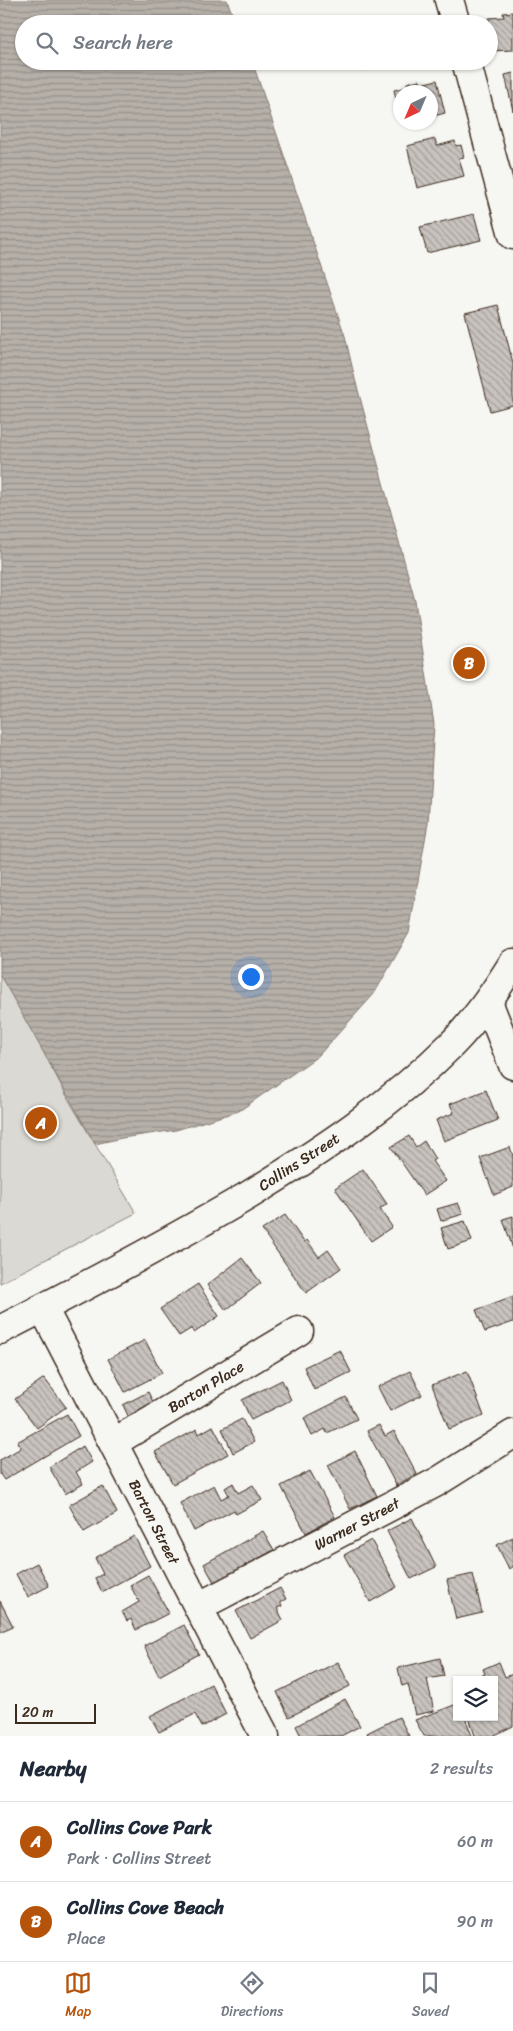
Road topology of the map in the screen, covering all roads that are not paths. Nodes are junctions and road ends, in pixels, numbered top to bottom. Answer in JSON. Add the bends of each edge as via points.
{"nodes":[{"id":1,"x":449,"y":0,"type":"edge"},
{"id":2,"x":453,"y":15,"type":"edge"},
{"id":3,"x":468,"y":70,"type":"edge"},
{"id":4,"x":513,"y":235,"type":"edge"},
{"id":5,"x":513,"y":963,"type":"edge"},
{"id":6,"x":488,"y":1002,"type":"junction"},
{"id":7,"x":513,"y":1064,"type":"edge"},
{"id":8,"x":43,"y":1308,"type":"junction"},
{"id":9,"x":0,"y":1330,"type":"edge"},
{"id":10,"x":298,"y":1331,"type":"dead end"},
{"id":11,"x":513,"y":1434,"type":"edge"},
{"id":12,"x":113,"y":1444,"type":"junction"},
{"id":13,"x":198,"y":1607,"type":"junction"},
{"id":14,"x":265,"y":1736,"type":"edge"}],
"edges":[{"from":1,"to":2,"type":"street"},
{"from":3,"to":4,"type":"street"},
{"from":5,"to":6,"type":"street","name":"Collins Street"},
{"from":6,"to":7,"type":"street"},
{"from":6,"to":8,"type":"street","name":"Collins Street","via":[[452,1044],[417,1076],[336,1140],[199,1225]]},
{"from":8,"to":9,"type":"street","name":"Collins Street"},
{"from":8,"to":12,"type":"street","name":"Barton Street"},
{"from":10,"to":12,"type":"street","name":"Barton Place"},
{"from":11,"to":13,"type":"street","name":"Warner Street","via":[[437,1482]]},
{"from":12,"to":13,"type":"street","name":"Barton Street"},
{"from":13,"to":14,"type":"street","name":"Barton Street"}]}
